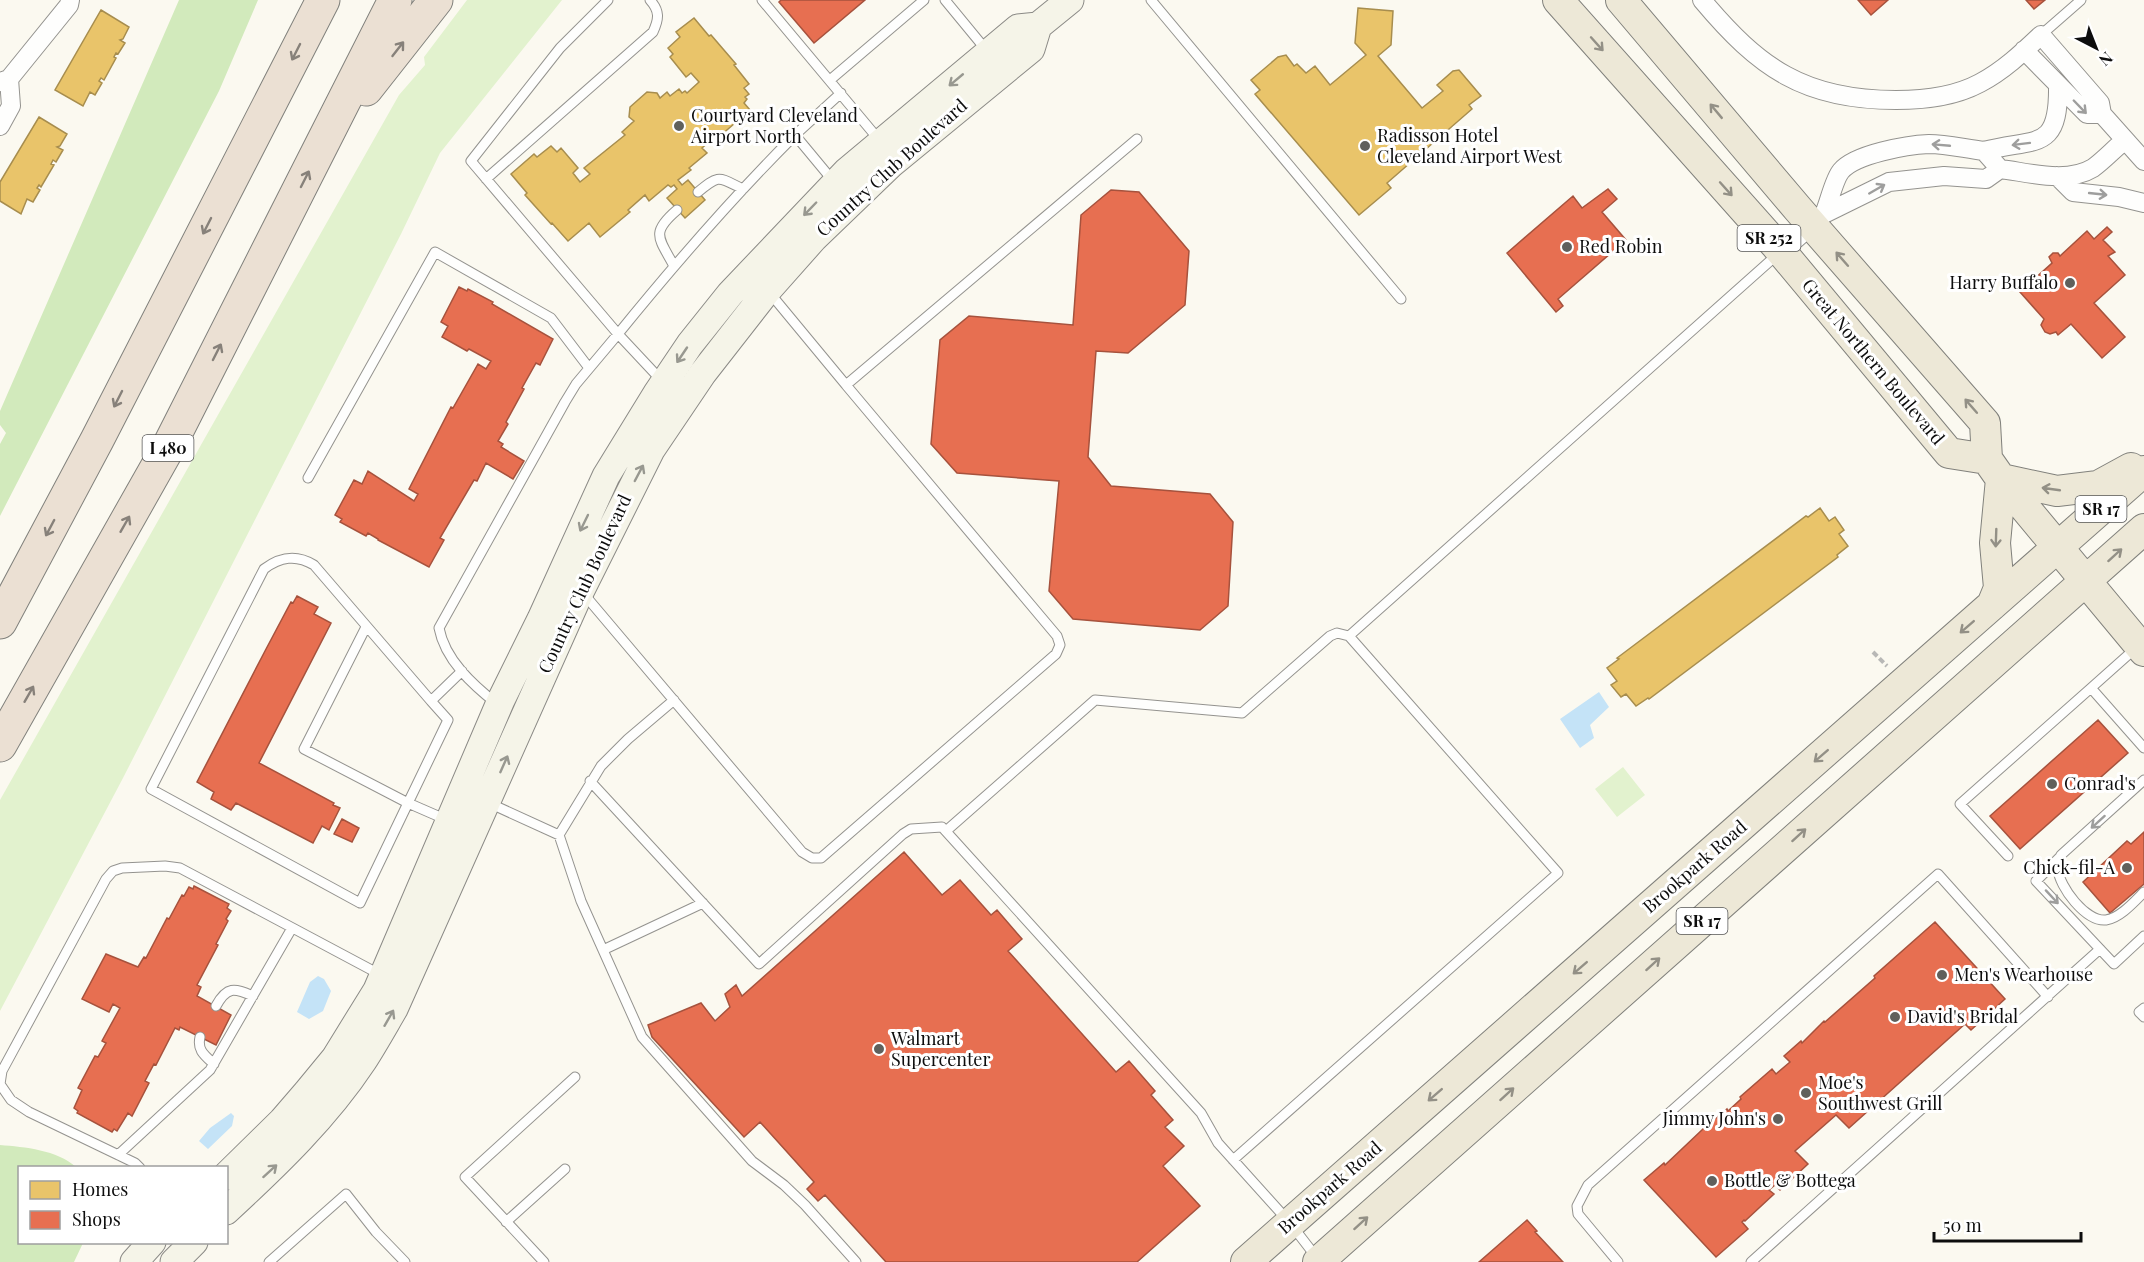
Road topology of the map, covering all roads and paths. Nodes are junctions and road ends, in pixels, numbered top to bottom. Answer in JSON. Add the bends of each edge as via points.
{"nodes":[{"id":1,"x":70,"y":0,"type":"edge"},
{"id":2,"x":323,"y":0,"type":"edge"},
{"id":3,"x":395,"y":0,"type":"edge"},
{"id":4,"x":436,"y":0,"type":"edge"},
{"id":5,"x":608,"y":0,"type":"edge"},
{"id":6,"x":650,"y":0,"type":"edge"},
{"id":7,"x":762,"y":0,"type":"edge"},
{"id":8,"x":924,"y":0,"type":"edge"},
{"id":9,"x":944,"y":0,"type":"edge"},
{"id":10,"x":1070,"y":0,"type":"edge"},
{"id":11,"x":1151,"y":0,"type":"edge"},
{"id":12,"x":1558,"y":0,"type":"edge"},
{"id":13,"x":1621,"y":0,"type":"edge"},
{"id":14,"x":1702,"y":0,"type":"edge"},
{"id":15,"x":2081,"y":0,"type":"edge"},
{"id":16,"x":1038,"y":26,"type":"junction"},
{"id":17,"x":2041,"y":35,"type":"junction"},
{"id":18,"x":2024,"y":50,"type":"junction"},
{"id":19,"x":988,"y":53,"type":"junction"},
{"id":20,"x":4,"y":80,"type":"edge"},
{"id":21,"x":830,"y":80,"type":"junction"},
{"id":22,"x":2058,"y":86,"type":"junction"},
{"id":23,"x":841,"y":93,"type":"junction"},
{"id":24,"x":2102,"y":114,"type":"junction"},
{"id":25,"x":0,"y":126,"type":"edge"},
{"id":26,"x":795,"y":135,"type":"junction"},
{"id":27,"x":1137,"y":139,"type":"dead end"},
{"id":28,"x":2125,"y":140,"type":"junction"},
{"id":29,"x":882,"y":142,"type":"junction"},
{"id":30,"x":323,"y":144,"type":"junction"},
{"id":31,"x":1984,"y":151,"type":"junction"},
{"id":32,"x":2144,"y":161,"type":"edge"},
{"id":33,"x":2000,"y":169,"type":"junction"},
{"id":34,"x":2057,"y":176,"type":"junction"},
{"id":35,"x":486,"y":179,"type":"junction"},
{"id":36,"x":743,"y":189,"type":"junction"},
{"id":37,"x":698,"y":192,"type":"dead end"},
{"id":38,"x":843,"y":193,"type":"junction"},
{"id":39,"x":2144,"y":203,"type":"edge"},
{"id":40,"x":677,"y":210,"type":"dead end"},
{"id":41,"x":1819,"y":220,"type":"junction"},
{"id":42,"x":1781,"y":252,"type":"junction"},
{"id":43,"x":674,"y":266,"type":"junction"},
{"id":44,"x":767,"y":291,"type":"junction"},
{"id":45,"x":1401,"y":299,"type":"dead end"},
{"id":46,"x":618,"y":334,"type":"junction"},
{"id":47,"x":589,"y":368,"type":"junction"},
{"id":48,"x":664,"y":382,"type":"junction"},
{"id":49,"x":846,"y":385,"type":"junction"},
{"id":50,"x":2144,"y":460,"type":"edge"},
{"id":51,"x":1994,"y":469,"type":"junction"},
{"id":52,"x":2144,"y":471,"type":"edge"},
{"id":53,"x":308,"y":478,"type":"dead end"},
{"id":54,"x":2144,"y":529,"type":"edge"},
{"id":55,"x":2058,"y":547,"type":"junction"},
{"id":56,"x":2086,"y":581,"type":"junction"},
{"id":57,"x":581,"y":590,"type":"junction"},
{"id":58,"x":1992,"y":605,"type":"junction"},
{"id":59,"x":0,"y":622,"type":"edge"},
{"id":60,"x":366,"y":627,"type":"junction"},
{"id":61,"x":1349,"y":636,"type":"junction"},
{"id":62,"x":2141,"y":648,"type":"edge"},
{"id":63,"x":462,"y":671,"type":"junction"},
{"id":64,"x":2091,"y":688,"type":"junction"},
{"id":65,"x":674,"y":700,"type":"junction"},
{"id":66,"x":431,"y":701,"type":"junction"},
{"id":67,"x":499,"y":705,"type":"junction"},
{"id":68,"x":0,"y":745,"type":"edge"},
{"id":69,"x":2144,"y":748,"type":"edge"},
{"id":70,"x":590,"y":781,"type":"junction"},
{"id":71,"x":2143,"y":783,"type":"edge"},
{"id":72,"x":475,"y":797,"type":"junction"},
{"id":73,"x":408,"y":803,"type":"junction"},
{"id":74,"x":461,"y":827,"type":"junction"},
{"id":75,"x":946,"y":831,"type":"junction"},
{"id":76,"x":560,"y":835,"type":"junction"},
{"id":77,"x":2061,"y":855,"type":"junction"},
{"id":78,"x":2008,"y":856,"type":"dead end"},
{"id":79,"x":2144,"y":892,"type":"edge"},
{"id":80,"x":703,"y":903,"type":"junction"},
{"id":81,"x":292,"y":928,"type":"junction"},
{"id":82,"x":2144,"y":936,"type":"edge"},
{"id":83,"x":2100,"y":949,"type":"junction"},
{"id":84,"x":603,"y":950,"type":"junction"},
{"id":85,"x":393,"y":982,"type":"junction"},
{"id":86,"x":253,"y":996,"type":"junction"},
{"id":87,"x":2048,"y":996,"type":"junction"},
{"id":88,"x":216,"y":1006,"type":"dead end"},
{"id":89,"x":2144,"y":1008,"type":"edge"},
{"id":90,"x":2144,"y":1017,"type":"edge"},
{"id":91,"x":200,"y":1037,"type":"dead end"},
{"id":92,"x":214,"y":1064,"type":"junction"},
{"id":93,"x":575,"y":1077,"type":"dead end"},
{"id":94,"x":118,"y":1155,"type":"junction"},
{"id":95,"x":1233,"y":1160,"type":"junction"},
{"id":96,"x":139,"y":1166,"type":"edge"},
{"id":97,"x":565,"y":1169,"type":"dead end"},
{"id":98,"x":228,"y":1174,"type":"edge"},
{"id":99,"x":228,"y":1209,"type":"edge"},
{"id":100,"x":506,"y":1222,"type":"junction"},
{"id":101,"x":1290,"y":1223,"type":"junction"},
{"id":102,"x":150,"y":1244,"type":"edge"},
{"id":103,"x":192,"y":1244,"type":"edge"},
{"id":104,"x":1319,"y":1261,"type":"edge"},
{"id":105,"x":134,"y":1262,"type":"edge"},
{"id":106,"x":174,"y":1262,"type":"edge"},
{"id":107,"x":269,"y":1262,"type":"edge"},
{"id":108,"x":405,"y":1262,"type":"edge"},
{"id":109,"x":544,"y":1262,"type":"edge"},
{"id":110,"x":855,"y":1262,"type":"edge"},
{"id":111,"x":1246,"y":1262,"type":"edge"},
{"id":112,"x":1618,"y":1262,"type":"edge"},
{"id":113,"x":1751,"y":1262,"type":"edge"}],
"edges":[{"from":1,"to":20,"type":"street"},
{"from":2,"to":59,"type":"highway","one_way":true},
{"from":3,"to":30,"type":"highway","number":"I 480"},
{"from":30,"to":4,"type":"highway","one_way":true},
{"from":5,"to":35,"type":"lane","via":[[560,48],[471,161]]},
{"from":6,"to":35,"type":"lane","via":[[659,16],[653,32]]},
{"from":7,"to":21,"type":"lane"},
{"from":8,"to":21,"type":"lane"},
{"from":9,"to":19,"type":"lane"},
{"from":10,"to":16,"type":"street","name":"Country Club Boulevard"},
{"from":11,"to":45,"type":"lane"},
{"from":12,"to":42,"type":"main road","name":"Great Northern Boulevard","number":"SR 252","one_way":true},
{"from":41,"to":13,"type":"main road","number":"SR 252","one_way":true},
{"from":14,"to":18,"type":"street","via":[[1736,38],[1768,65],[1809,87],[1850,98],[1918,100],[1949,94],[1992,76]]},
{"from":15,"to":17,"type":"lane"},
{"from":16,"to":19,"type":"street","name":"Country Club Boulevard","via":[[1018,28]]},
{"from":16,"to":38,"type":"street","name":"Country Club Boulevard","via":[[1031,49],[891,164]]},
{"from":17,"to":18,"type":"street"},
{"from":17,"to":24,"type":"street","via":[[2100,102]]},
{"from":18,"to":22,"type":"street"},
{"from":19,"to":29,"type":"street","name":"Country Club Boulevard","one_way":true},
{"from":20,"to":25,"type":"street","via":[[11,105]]},
{"from":21,"to":23,"type":"lane"},
{"from":22,"to":24,"type":"street","one_way":true,"via":[[2087,114]]},
{"from":22,"to":31,"type":"street","one_way":true,"via":[[2056,121],[2048,132],[2032,142]]},
{"from":23,"to":26,"type":"lane"},
{"from":23,"to":29,"type":"lane"},
{"from":24,"to":28,"type":"street"},
{"from":26,"to":36,"type":"lane"},
{"from":26,"to":38,"type":"lane"},
{"from":27,"to":49,"type":"lane"},
{"from":28,"to":32,"type":"street"},
{"from":28,"to":34,"type":"street","via":[[2091,169]]},
{"from":29,"to":38,"type":"street","name":"Country Club Boulevard"},
{"from":68,"to":30,"type":"highway","number":"I 480","one_way":true,"via":[[169,446]]},
{"from":31,"to":33,"type":"street"},
{"from":31,"to":41,"type":"street","one_way":true,"via":[[1930,144],[1857,160],[1840,171]]},
{"from":33,"to":34,"type":"street"},
{"from":41,"to":33,"type":"street","one_way":true,"via":[[1889,182],[1944,176],[1986,179]]},
{"from":34,"to":39,"type":"street","one_way":true,"via":[[2073,192]]},
{"from":35,"to":46,"type":"lane"},
{"from":36,"to":37,"type":"lane","via":[[719,178]]},
{"from":36,"to":43,"type":"lane"},
{"from":38,"to":44,"type":"street","name":"Country Club Boulevard","via":[[814,238]]},
{"from":38,"to":48,"type":"street","name":"Country Club Boulevard","one_way":true,"via":[[730,294]]},
{"from":40,"to":43,"type":"lane","via":[[660,226],[659,234]]},
{"from":41,"to":42,"type":"street"},
{"from":51,"to":41,"type":"main road","number":"SR 252","one_way":true,"via":[[1985,423]]},
{"from":42,"to":51,"type":"main road","name":"Great Northern Boulevard","number":"SR 252","via":[[1949,453]]},
{"from":42,"to":61,"type":"lane"},
{"from":43,"to":46,"type":"lane"},
{"from":44,"to":49,"type":"lane"},
{"from":57,"to":44,"type":"street","name":"Country Club Boulevard","one_way":true,"via":[[651,450],[703,373]]},
{"from":46,"to":47,"type":"lane"},
{"from":46,"to":48,"type":"lane"},
{"from":47,"to":53,"type":"lane","via":[[551,318],[435,252]]},
{"from":47,"to":63,"type":"lane","via":[[565,402],[439,628]]},
{"from":48,"to":67,"type":"street","name":"Country Club Boulevard","one_way":true,"via":[[606,476]]},
{"from":49,"to":65,"type":"lane","via":[[1057,636],[1060,645],[1056,654],[821,858],[802,852]]},
{"from":50,"to":51,"type":"main road","name":"Great Northern Boulevard","one_way":true,"via":[[2098,486],[2057,490]]},
{"from":51,"to":55,"type":"main road"},
{"from":51,"to":58,"type":"main road","one_way":true,"via":[[1999,588]]},
{"from":52,"to":55,"type":"main road","name":"Brookpark Road","number":"SR 17"},
{"from":56,"to":54,"type":"main road","number":"SR 17","one_way":true},
{"from":55,"to":56,"type":"main road"},
{"from":55,"to":58,"type":"main road","name":"Brookpark Road","number":"SR 17"},
{"from":56,"to":62,"type":"main road"},
{"from":104,"to":56,"type":"main road","number":"SR 17","one_way":true},
{"from":57,"to":65,"type":"lane"},
{"from":72,"to":57,"type":"street","name":"Country Club Boulevard","one_way":true},
{"from":58,"to":101,"type":"main road","name":"Brookpark Road","number":"SR 17","one_way":true},
{"from":60,"to":66,"type":"lane"},
{"from":60,"to":73,"type":"lane","via":[[304,749]]},
{"from":60,"to":73,"type":"lane","via":[[306,560],[293,557],[264,569],[151,789],[360,903]]},
{"from":61,"to":75,"type":"lane","via":[[1330,636],[1242,713],[1095,700]]},
{"from":61,"to":95,"type":"lane","via":[[1558,873]]},
{"from":62,"to":64,"type":"lane"},
{"from":63,"to":66,"type":"lane"},
{"from":63,"to":67,"type":"lane"},
{"from":64,"to":69,"type":"lane"},
{"from":64,"to":78,"type":"lane","via":[[1960,804]]},
{"from":65,"to":70,"type":"lane","via":[[628,739]]},
{"from":66,"to":73,"type":"lane","via":[[447,720]]},
{"from":67,"to":72,"type":"street","name":"Country Club Boulevard"},
{"from":70,"to":76,"type":"lane"},
{"from":70,"to":80,"type":"lane"},
{"from":71,"to":77,"type":"lane","one_way":true},
{"from":72,"to":74,"type":"street","name":"Country Club Boulevard"},
{"from":72,"to":76,"type":"lane"},
{"from":73,"to":74,"type":"lane"},
{"from":74,"to":85,"type":"street","name":"Country Club Boulevard"},
{"from":75,"to":80,"type":"lane","via":[[942,826],[925,826],[903,834],[759,964]]},
{"from":75,"to":95,"type":"lane","via":[[1201,1113]]},
{"from":76,"to":84,"type":"lane","via":[[581,901]]},
{"from":77,"to":79,"type":"lane","via":[[2057,865],[2065,890],[2088,915],[2098,920],[2117,916]]},
{"from":77,"to":83,"type":"lane","one_way":true,"via":[[2036,880]]},
{"from":80,"to":84,"type":"lane"},
{"from":81,"to":85,"type":"lane"},
{"from":81,"to":86,"type":"lane"},
{"from":81,"to":94,"type":"lane","via":[[180,868],[122,868],[106,879],[2,1071],[0,1084],[11,1100],[29,1112]]},
{"from":82,"to":83,"type":"lane","via":[[2114,964]]},
{"from":83,"to":87,"type":"lane"},
{"from":84,"to":110,"type":"lane","via":[[642,1037],[752,1161],[806,1205]]},
{"from":85,"to":98,"type":"street","name":"Country Club Boulevard","via":[[282,1121]]},
{"from":99,"to":85,"type":"street","name":"Country Club Boulevard","one_way":true,"via":[[279,1162],[363,1061],[394,1009]]},
{"from":86,"to":88,"type":"lane","via":[[232,990]]},
{"from":86,"to":92,"type":"lane"},
{"from":87,"to":112,"type":"lane","via":[[1938,874],[1588,1185],[1577,1206],[1578,1214]]},
{"from":87,"to":113,"type":"lane"},
{"from":89,"to":90,"type":"lane","via":[[2139,1012]]},
{"from":91,"to":92,"type":"lane","via":[[200,1050]]},
{"from":92,"to":94,"type":"lane"},
{"from":93,"to":100,"type":"lane","via":[[465,1177]]},
{"from":94,"to":96,"type":"lane"},
{"from":95,"to":101,"type":"lane"},
{"from":97,"to":100,"type":"lane"},
{"from":100,"to":109,"type":"lane"},
{"from":101,"to":104,"type":"lane"},
{"from":101,"to":111,"type":"main road","name":"Brookpark Road","number":"SR 17"},
{"from":102,"to":105,"type":"street"},
{"from":103,"to":106,"type":"street"},
{"from":107,"to":108,"type":"lane","via":[[346,1194]]}]}
